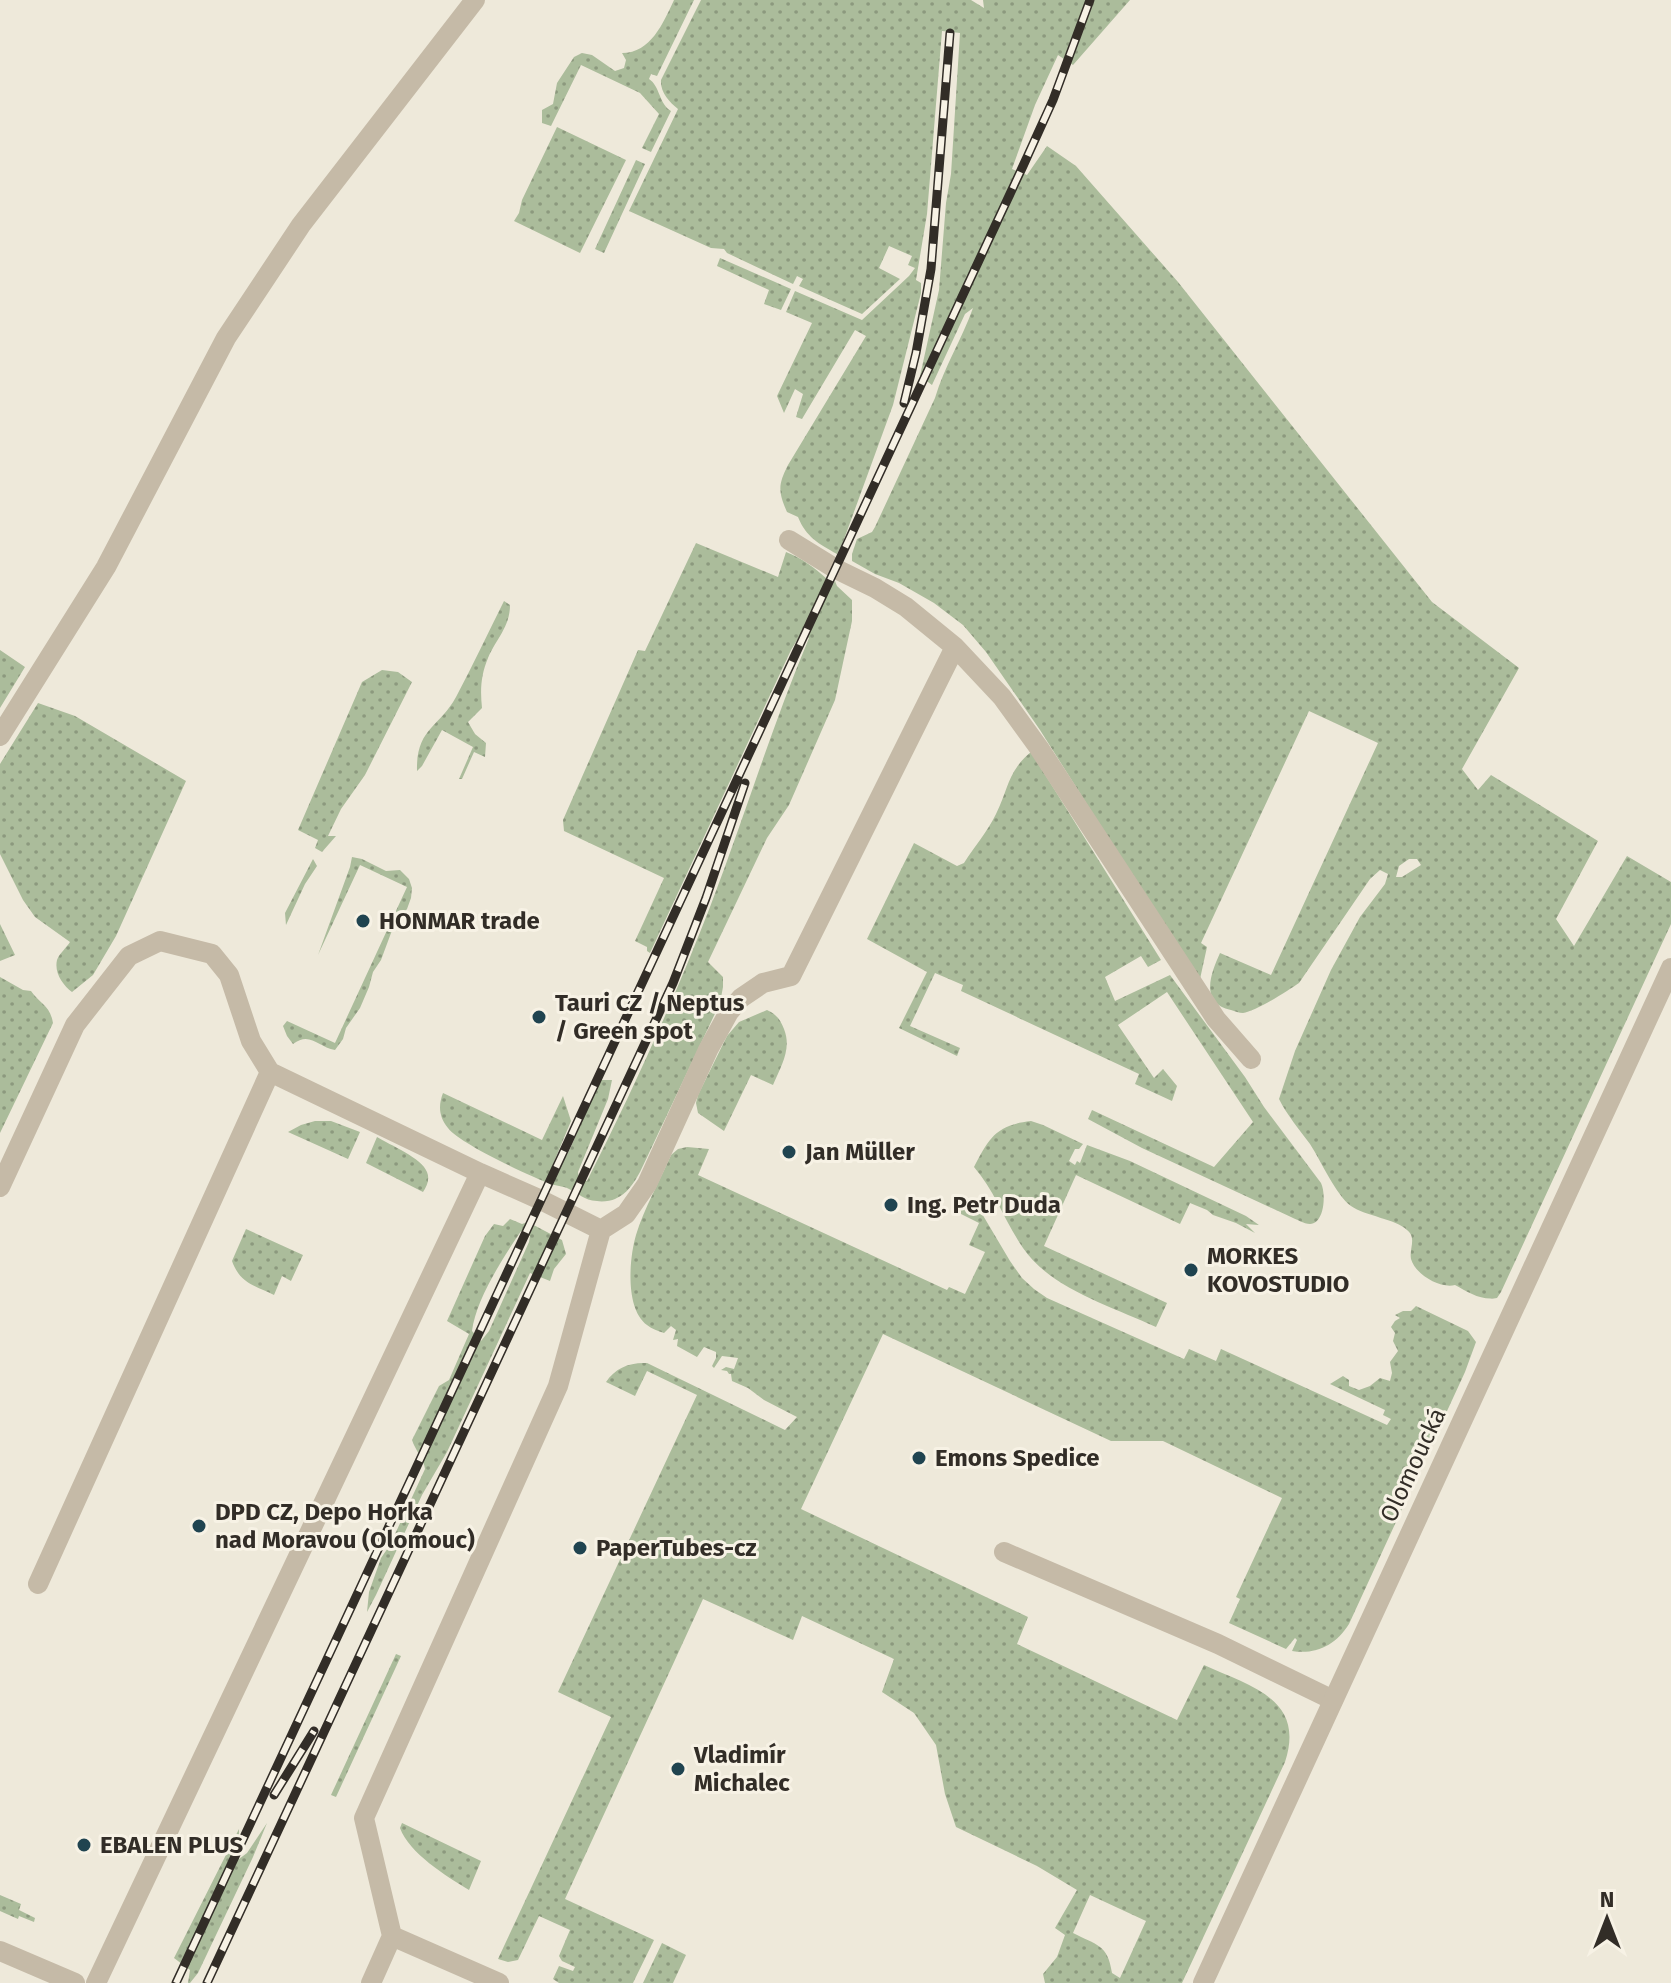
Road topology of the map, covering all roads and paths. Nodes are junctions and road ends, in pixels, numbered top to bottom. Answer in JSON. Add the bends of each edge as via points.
{"nodes":[{"id":1,"x":475,"y":0,"type":"edge"},
{"id":2,"x":789,"y":540,"type":"dead end"},
{"id":3,"x":955,"y":647,"type":"junction"},
{"id":4,"x":0,"y":736,"type":"edge"},
{"id":5,"x":1671,"y":968,"type":"edge"},
{"id":6,"x":1251,"y":1059,"type":"dead end"},
{"id":7,"x":270,"y":1072,"type":"junction"},
{"id":8,"x":480,"y":1173,"type":"junction"},
{"id":9,"x":0,"y":1187,"type":"edge"},
{"id":10,"x":601,"y":1230,"type":"junction"},
{"id":11,"x":1004,"y":1552,"type":"dead end"},
{"id":12,"x":38,"y":1584,"type":"dead end"},
{"id":13,"x":1333,"y":1700,"type":"junction"},
{"id":14,"x":392,"y":1936,"type":"junction"},
{"id":15,"x":0,"y":1951,"type":"edge"},
{"id":16,"x":75,"y":1983,"type":"edge"},
{"id":17,"x":96,"y":1983,"type":"edge"},
{"id":18,"x":371,"y":1983,"type":"edge"},
{"id":19,"x":499,"y":1983,"type":"edge"},
{"id":20,"x":1203,"y":1983,"type":"edge"}],
"edges":[{"from":1,"to":4,"type":"street","via":[[301,225],[226,338],[106,567]]},
{"from":2,"to":3,"type":"street","via":[[906,607]]},
{"from":3,"to":6,"type":"street","via":[[1002,697],[1039,748],[1216,1019]]},
{"from":3,"to":10,"type":"street","via":[[791,976],[763,983],[729,1012],[647,1184],[626,1214]]},
{"from":5,"to":13,"type":"street","name":"Olomoucká"},
{"from":7,"to":8,"type":"street"},
{"from":7,"to":9,"type":"street","via":[[251,1041],[229,975],[212,954],[160,941],[129,956],[75,1025]]},
{"from":7,"to":12,"type":"street"},
{"from":8,"to":10,"type":"street"},
{"from":8,"to":17,"type":"street"},
{"from":10,"to":14,"type":"street","via":[[558,1386],[364,1818]]},
{"from":11,"to":13,"type":"street"},
{"from":13,"to":20,"type":"street","name":"Olomoucká"},
{"from":14,"to":18,"type":"street"},
{"from":14,"to":19,"type":"street"},
{"from":15,"to":16,"type":"street"}]}
